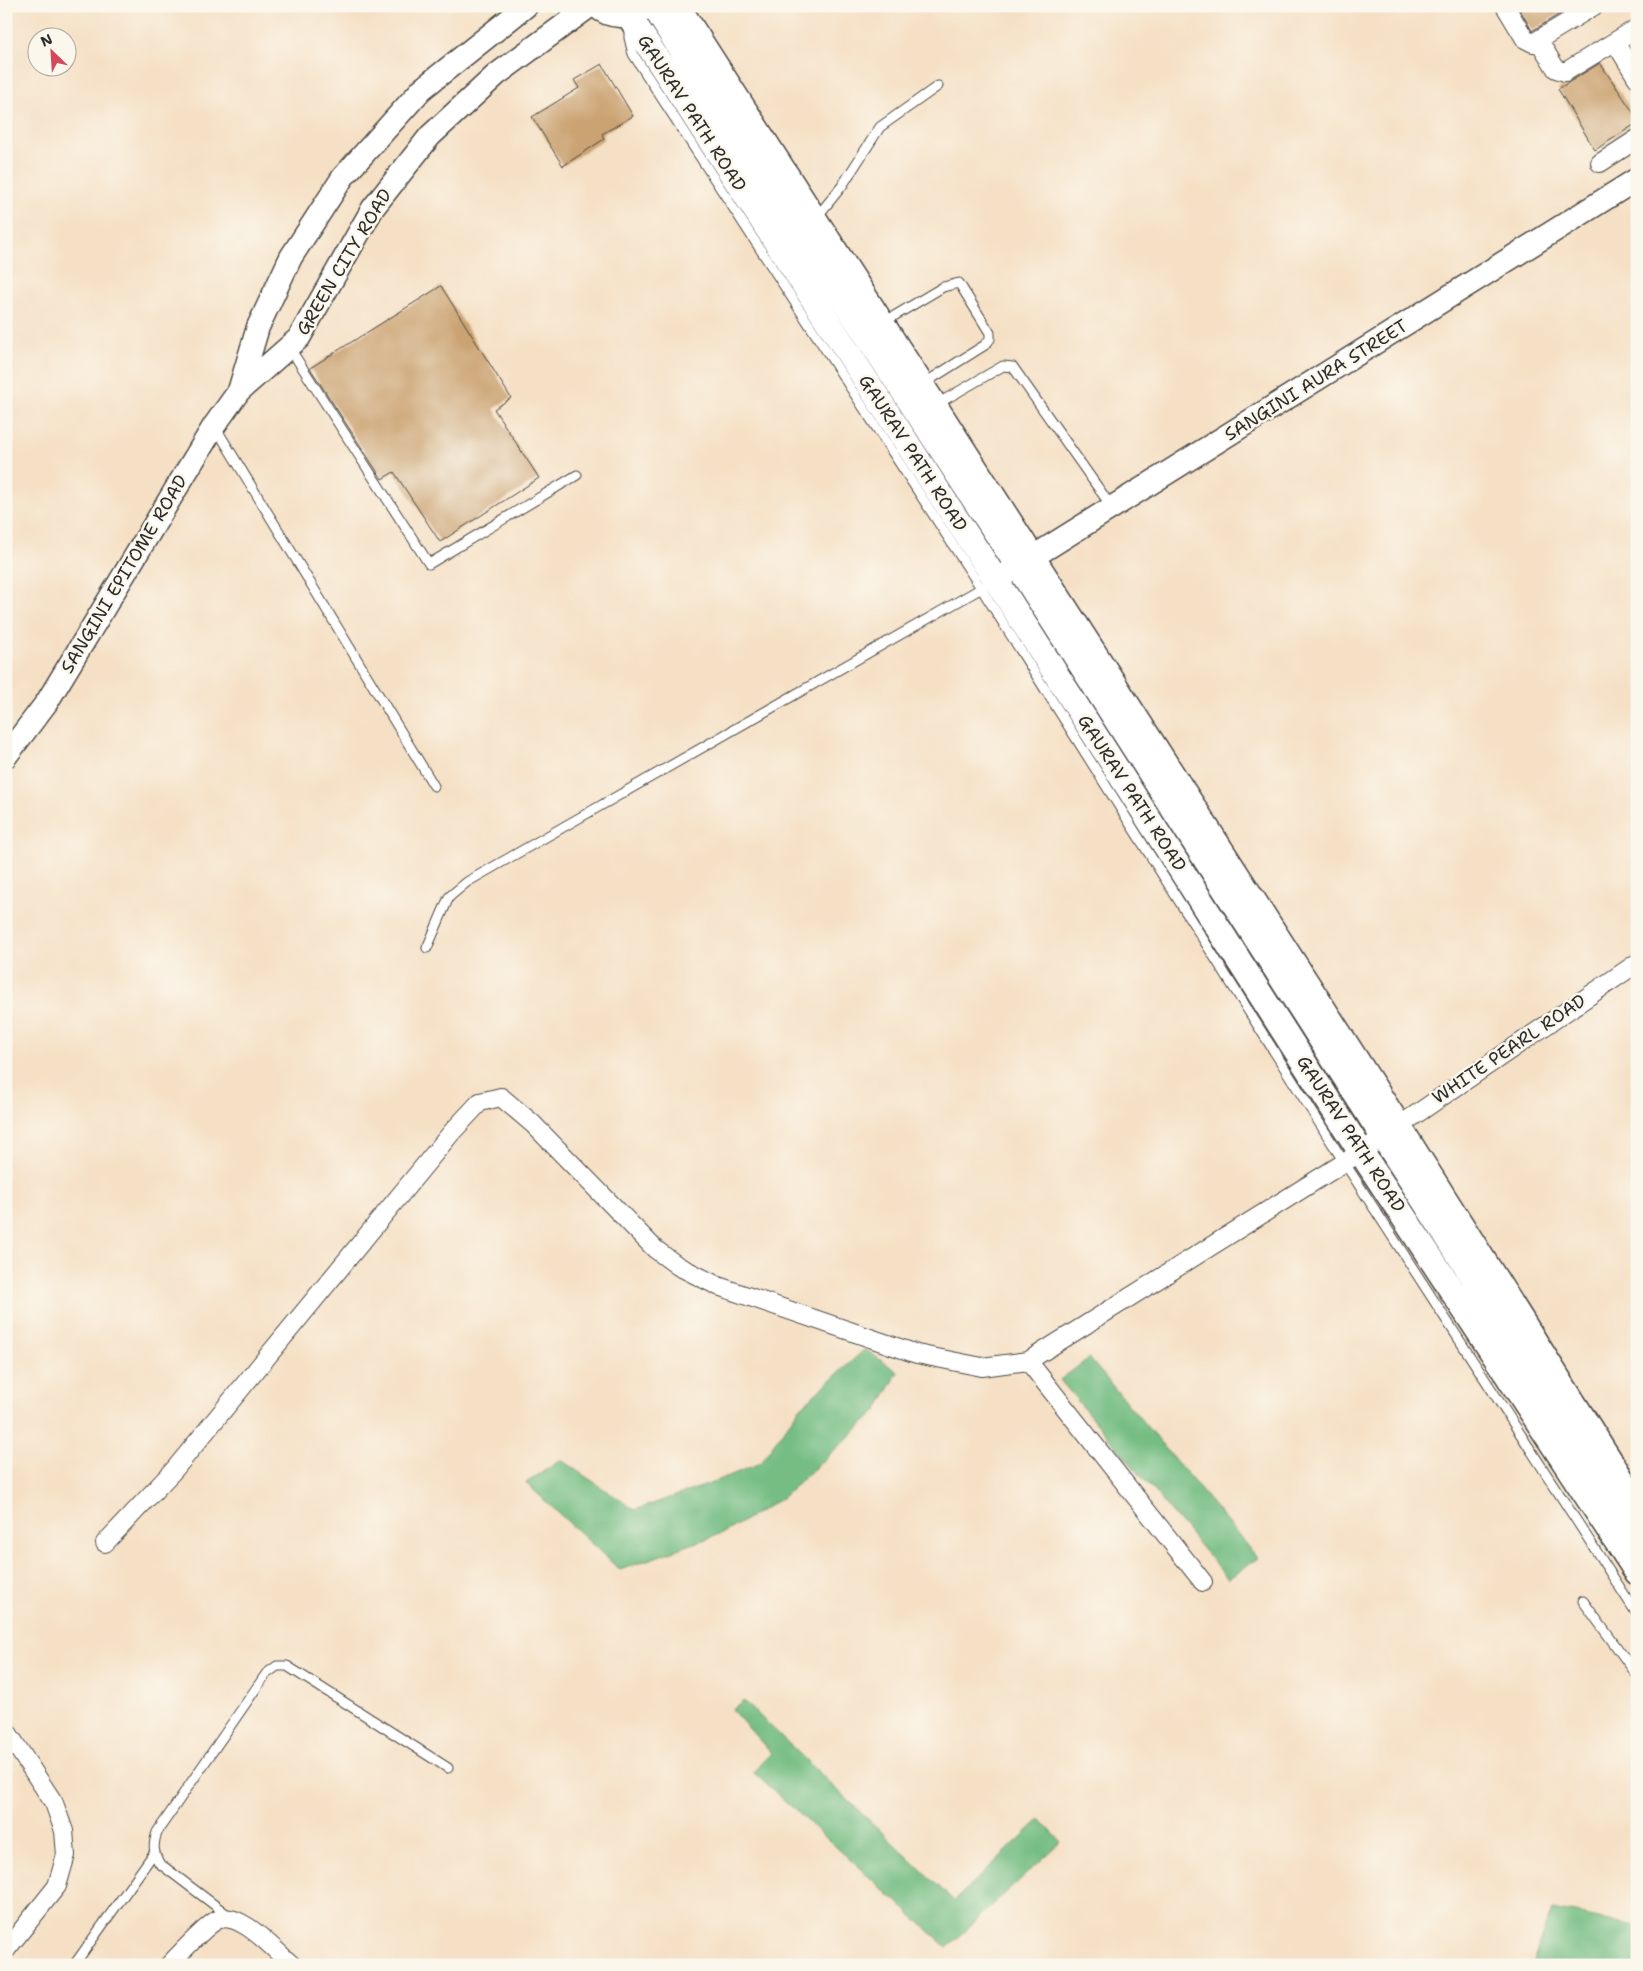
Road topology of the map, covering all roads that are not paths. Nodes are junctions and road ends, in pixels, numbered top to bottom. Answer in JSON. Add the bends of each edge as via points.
{"nodes":[{"id":1,"x":526,"y":6,"type":"edge"},
{"id":2,"x":590,"y":6,"type":"edge"},
{"id":3,"x":598,"y":6,"type":"edge"},
{"id":4,"x":1505,"y":6,"type":"edge"},
{"id":5,"x":1594,"y":6,"type":"edge"},
{"id":6,"x":643,"y":11,"type":"edge"},
{"id":7,"x":1637,"y":28,"type":"edge"},
{"id":8,"x":1539,"y":42,"type":"junction"},
{"id":9,"x":1615,"y":42,"type":"junction"},
{"id":10,"x":1637,"y":78,"type":"edge"},
{"id":11,"x":938,"y":86,"type":"dead end"},
{"id":12,"x":402,"y":112,"type":"junction"},
{"id":13,"x":430,"y":136,"type":"junction"},
{"id":14,"x":1637,"y":139,"type":"edge"},
{"id":15,"x":1600,"y":163,"type":"dead end"},
{"id":16,"x":1637,"y":179,"type":"edge"},
{"id":17,"x":816,"y":218,"type":"junction"},
{"id":18,"x":884,"y":322,"type":"junction"},
{"id":19,"x":289,"y":347,"type":"junction"},
{"id":20,"x":923,"y":384,"type":"junction"},
{"id":21,"x":239,"y":391,"type":"junction"},
{"id":22,"x":937,"y":404,"type":"junction"},
{"id":23,"x":214,"y":426,"type":"junction"},
{"id":24,"x":577,"y":475,"type":"dead end"},
{"id":25,"x":1112,"y":507,"type":"junction"},
{"id":26,"x":1026,"y":561,"type":"junction"},
{"id":27,"x":989,"y":584,"type":"junction"},
{"id":28,"x":6,"y":756,"type":"edge"},
{"id":29,"x":434,"y":786,"type":"dead end"},
{"id":30,"x":427,"y":948,"type":"dead end"},
{"id":31,"x":1637,"y":963,"type":"edge"},
{"id":32,"x":1390,"y":1130,"type":"junction"},
{"id":33,"x":1352,"y":1157,"type":"junction"},
{"id":34,"x":1028,"y":1360,"type":"junction"},
{"id":35,"x":1637,"y":1501,"type":"edge"},
{"id":36,"x":1637,"y":1533,"type":"edge"},
{"id":37,"x":105,"y":1543,"type":"dead end"},
{"id":38,"x":1637,"y":1572,"type":"edge"},
{"id":39,"x":1203,"y":1582,"type":"dead end"},
{"id":40,"x":1583,"y":1601,"type":"dead end"},
{"id":41,"x":1637,"y":1614,"type":"edge"},
{"id":42,"x":1637,"y":1675,"type":"edge"},
{"id":43,"x":6,"y":1730,"type":"edge"},
{"id":44,"x":448,"y":1768,"type":"dead end"},
{"id":45,"x":154,"y":1853,"type":"junction"},
{"id":46,"x":229,"y":1916,"type":"junction"},
{"id":47,"x":6,"y":1950,"type":"edge"},
{"id":48,"x":74,"y":1965,"type":"edge"},
{"id":49,"x":169,"y":1965,"type":"edge"},
{"id":50,"x":292,"y":1965,"type":"edge"}],
"edges":[{"from":1,"to":12,"type":"street","via":[[422,89]]},
{"from":2,"to":13,"type":"street","name":"GREEN CITY ROAD","via":[[496,75]]},
{"from":3,"to":6,"type":"main road","via":[[614,14]]},
{"from":4,"to":8,"type":"street","via":[[1525,40]]},
{"from":5,"to":8,"type":"street"},
{"from":6,"to":17,"type":"street","via":[[677,10],[686,16]]},
{"from":6,"to":26,"type":"main road","name":"GAURAV PATH ROAD","via":[[703,85]]},
{"from":6,"to":27,"type":"main road","name":"GAURAV PATH ROAD"},
{"from":7,"to":9,"type":"street"},
{"from":8,"to":9,"type":"street","via":[[1560,72],[1571,70]]},
{"from":9,"to":10,"type":"street"},
{"from":11,"to":17,"type":"lane","via":[[880,127],[842,186]]},
{"from":12,"to":13,"type":"street"},
{"from":12,"to":21,"type":"street","via":[[343,177],[291,257],[258,327]]},
{"from":13,"to":19,"type":"street","name":"GREEN CITY ROAD","via":[[373,208],[299,338]]},
{"from":14,"to":15,"type":"street"},
{"from":16,"to":25,"type":"street","name":"SANGINI AURA STREET"},
{"from":17,"to":18,"type":"street"},
{"from":18,"to":20,"type":"street"},
{"from":18,"to":20,"type":"lane","via":[[943,287],[959,283],[990,332],[990,339],[985,345]]},
{"from":19,"to":21,"type":"street","name":"GREEN CITY ROAD"},
{"from":19,"to":24,"type":"lane","via":[[429,564]]},
{"from":20,"to":22,"type":"street"},
{"from":21,"to":23,"type":"street","name":"SANGINI EPITOME ROAD"},
{"from":22,"to":25,"type":"lane","via":[[1003,366],[1013,367]]},
{"from":22,"to":26,"type":"street"},
{"from":23,"to":28,"type":"street","name":"SANGINI EPITOME ROAD","via":[[46,702]]},
{"from":23,"to":29,"type":"lane"},
{"from":25,"to":26,"type":"street","name":"SANGINI AURA STREET"},
{"from":26,"to":27,"type":"street","name":"SANGINI AURA STREET"},
{"from":26,"to":32,"type":"main road","name":"GAURAV PATH ROAD"},
{"from":27,"to":30,"type":"lane","via":[[467,882],[449,897]]},
{"from":27,"to":33,"type":"main road","name":"GAURAV PATH ROAD"},
{"from":31,"to":32,"type":"street","name":"WHITE PEARL ROAD"},
{"from":32,"to":33,"type":"street","name":"GAURAV PATH ROAD"},
{"from":32,"to":35,"type":"street"},
{"from":32,"to":36,"type":"main road","name":"GAURAV PATH ROAD"},
{"from":33,"to":34,"type":"street","name":"GAURAV PATH ROAD"},
{"from":33,"to":38,"type":"main road","name":"GAURAV PATH ROAD"},
{"from":33,"to":41,"type":"lane"},
{"from":34,"to":37,"type":"street","via":[[982,1367],[917,1354],[718,1286],[678,1266],[655,1249],[533,1124],[501,1097],[480,1102],[452,1132],[174,1470]]},
{"from":34,"to":39,"type":"street"},
{"from":40,"to":42,"type":"lane"},
{"from":43,"to":47,"type":"street","via":[[54,1803],[64,1831],[66,1854],[57,1886]]},
{"from":44,"to":45,"type":"lane","via":[[287,1666],[277,1666],[266,1674],[157,1832]]},
{"from":45,"to":46,"type":"lane","via":[[159,1863]]},
{"from":45,"to":48,"type":"lane"},
{"from":46,"to":49,"type":"street","via":[[216,1920]]},
{"from":46,"to":50,"type":"street","via":[[241,1922]]}]}
